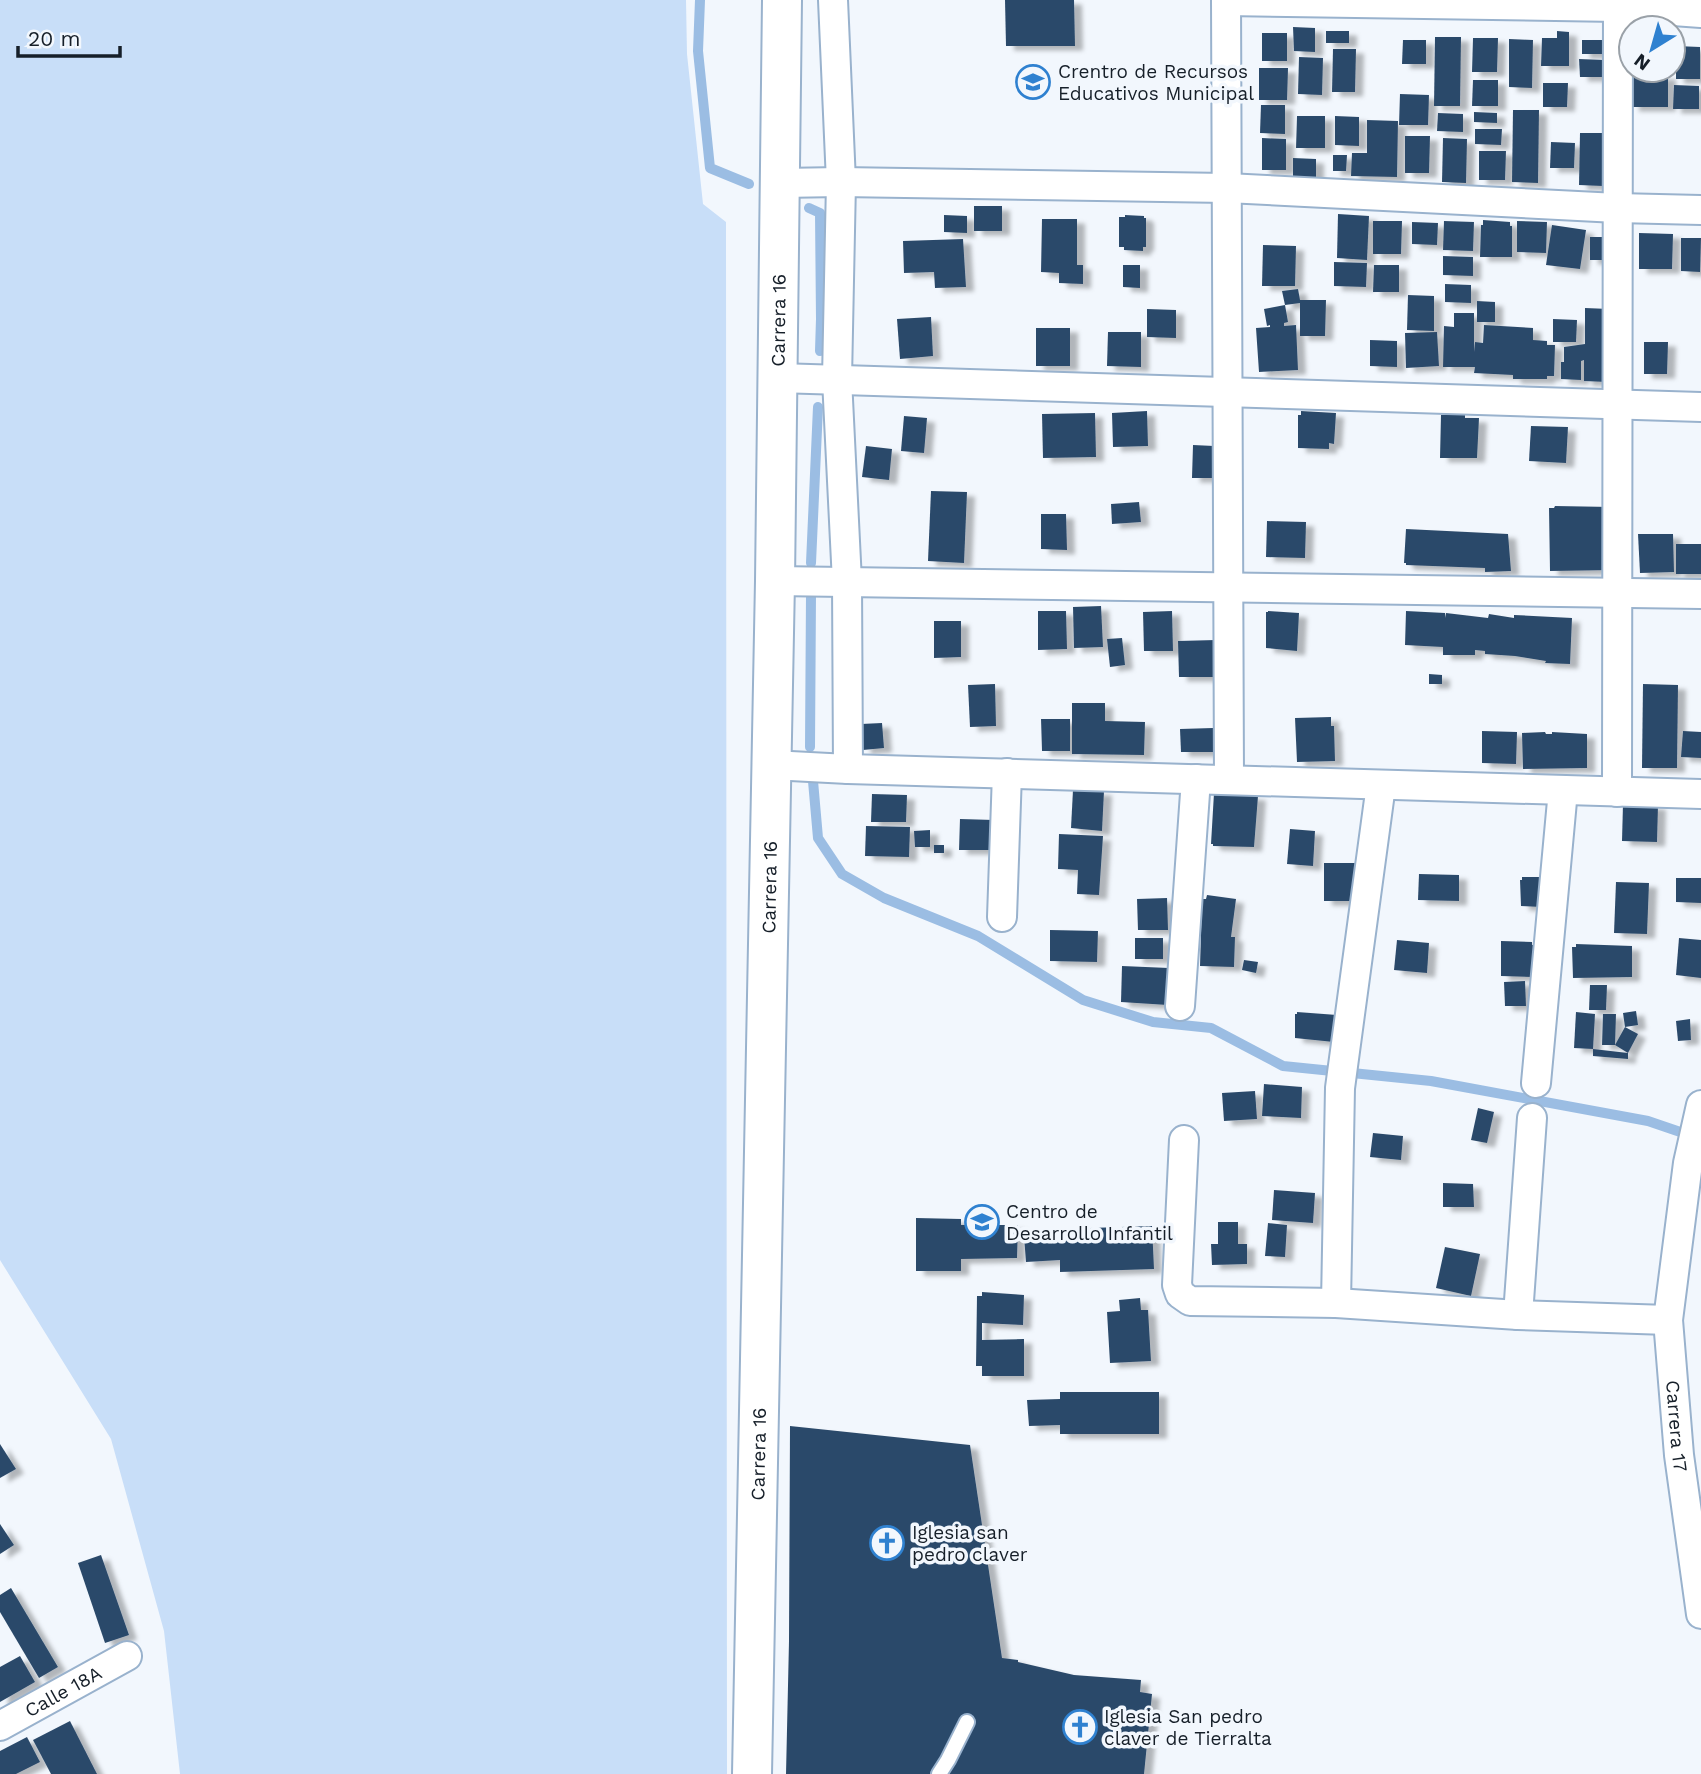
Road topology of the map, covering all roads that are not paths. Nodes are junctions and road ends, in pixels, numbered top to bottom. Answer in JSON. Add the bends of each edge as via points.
{"nodes":[{"id":1,"x":782,"y":0,"type":"edge"},
{"id":2,"x":833,"y":0,"type":"edge"},
{"id":3,"x":1226,"y":0,"type":"edge"},
{"id":4,"x":1618,"y":4,"type":"edge"},
{"id":5,"x":1701,"y":13,"type":"edge"},
{"id":6,"x":841,"y":182,"type":"junction"},
{"id":7,"x":780,"y":183,"type":"junction"},
{"id":8,"x":1227,"y":188,"type":"junction"},
{"id":9,"x":1617,"y":208,"type":"junction"},
{"id":10,"x":1701,"y":211,"type":"edge"},
{"id":11,"x":778,"y":377,"type":"junction"},
{"id":12,"x":836,"y":379,"type":"junction"},
{"id":13,"x":1228,"y":392,"type":"junction"},
{"id":14,"x":1617,"y":404,"type":"junction"},
{"id":15,"x":1701,"y":407,"type":"edge"},
{"id":16,"x":775,"y":581,"type":"junction"},
{"id":17,"x":847,"y":582,"type":"junction"},
{"id":18,"x":1228,"y":587,"type":"junction"},
{"id":19,"x":1617,"y":593,"type":"junction"},
{"id":20,"x":1701,"y":594,"type":"edge"},
{"id":21,"x":771,"y":765,"type":"junction"},
{"id":22,"x":848,"y":769,"type":"junction"},
{"id":23,"x":1007,"y":773,"type":"junction"},
{"id":24,"x":1196,"y":779,"type":"junction"},
{"id":25,"x":1229,"y":780,"type":"junction"},
{"id":26,"x":1381,"y":785,"type":"junction"},
{"id":27,"x":1563,"y":790,"type":"junction"},
{"id":28,"x":1617,"y":792,"type":"junction"},
{"id":29,"x":1701,"y":794,"type":"edge"},
{"id":30,"x":1003,"y":917,"type":"dead end"},
{"id":31,"x":1180,"y":1006,"type":"dead end"},
{"id":32,"x":1701,"y":1105,"type":"edge"},
{"id":33,"x":1184,"y":1140,"type":"dead end"},
{"id":34,"x":1336,"y":1303,"type":"junction"},
{"id":35,"x":1518,"y":1315,"type":"junction"},
{"id":36,"x":1668,"y":1320,"type":"junction"},
{"id":37,"x":1690,"y":1454,"type":"edge"},
{"id":38,"x":1701,"y":1614,"type":"edge"},
{"id":39,"x":127,"y":1656,"type":"dead end"},
{"id":40,"x":967,"y":1722,"type":"dead end"},
{"id":41,"x":0,"y":1726,"type":"edge"},
{"id":42,"x":752,"y":1774,"type":"edge"},
{"id":43,"x":939,"y":1774,"type":"edge"}],
"edges":[{"from":1,"to":7,"type":"main road","name":"Carrera 16"},
{"from":2,"to":6,"type":"street"},
{"from":3,"to":4,"type":"street"},
{"from":3,"to":8,"type":"street"},
{"from":4,"to":5,"type":"street"},
{"from":4,"to":9,"type":"street"},
{"from":6,"to":7,"type":"street"},
{"from":6,"to":8,"type":"street"},
{"from":6,"to":12,"type":"street"},
{"from":7,"to":11,"type":"main road","name":"Carrera 16"},
{"from":8,"to":9,"type":"street"},
{"from":8,"to":13,"type":"street"},
{"from":9,"to":10,"type":"street"},
{"from":9,"to":14,"type":"street"},
{"from":11,"to":12,"type":"street"},
{"from":11,"to":16,"type":"main road","name":"Carrera 16"},
{"from":12,"to":13,"type":"street"},
{"from":12,"to":17,"type":"street"},
{"from":13,"to":14,"type":"street"},
{"from":13,"to":18,"type":"street"},
{"from":14,"to":15,"type":"street"},
{"from":14,"to":19,"type":"street"},
{"from":16,"to":17,"type":"street"},
{"from":16,"to":21,"type":"main road","name":"Carrera 16"},
{"from":17,"to":18,"type":"street"},
{"from":17,"to":22,"type":"street"},
{"from":18,"to":19,"type":"street"},
{"from":18,"to":25,"type":"street"},
{"from":19,"to":20,"type":"street"},
{"from":19,"to":28,"type":"street"},
{"from":21,"to":22,"type":"street"},
{"from":21,"to":42,"type":"main road","name":"Carrera 16"},
{"from":22,"to":23,"type":"street"},
{"from":23,"to":24,"type":"street"},
{"from":23,"to":30,"type":"street"},
{"from":24,"to":25,"type":"street"},
{"from":24,"to":31,"type":"street"},
{"from":25,"to":26,"type":"street"},
{"from":26,"to":27,"type":"street"},
{"from":26,"to":34,"type":"street","via":[[1340,1088]]},
{"from":27,"to":28,"type":"street"},
{"from":27,"to":35,"type":"street"},
{"from":28,"to":29,"type":"street"},
{"from":32,"to":36,"type":"street","name":"Carrera 17","via":[[1688,1163]]},
{"from":33,"to":34,"type":"street","via":[[1180,1294],[1195,1303]]},
{"from":34,"to":35,"type":"street"},
{"from":35,"to":36,"type":"street"},
{"from":36,"to":37,"type":"street","name":"Carrera 17"},
{"from":37,"to":38,"type":"street","name":"Carrera 17"},
{"from":39,"to":41,"type":"street","name":"Calle 18A"},
{"from":40,"to":43,"type":"lane"}]}
